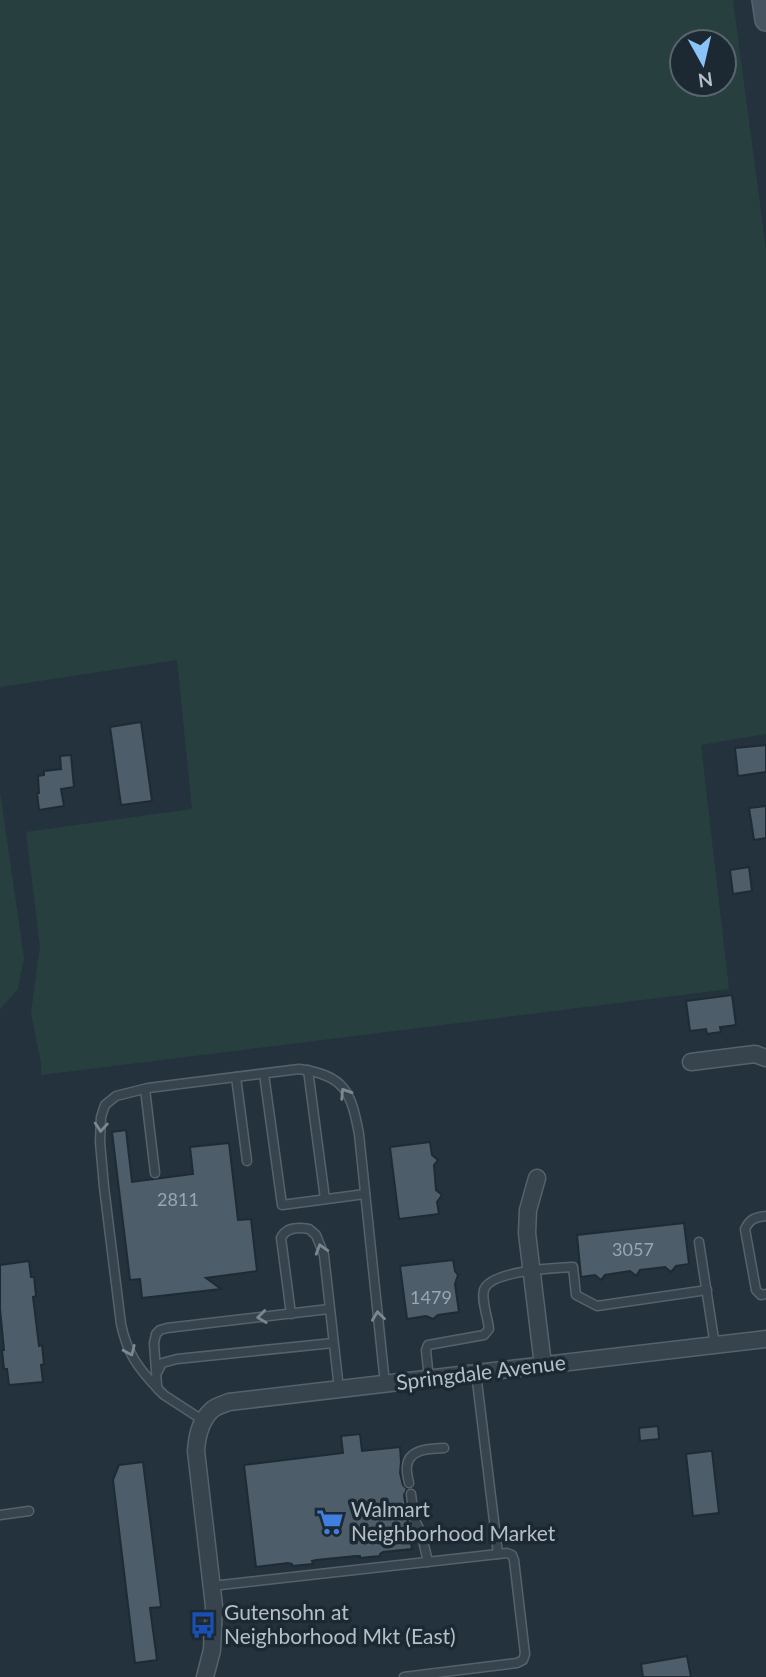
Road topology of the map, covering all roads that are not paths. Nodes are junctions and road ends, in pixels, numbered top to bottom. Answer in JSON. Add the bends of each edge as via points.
{"nodes":[{"id":1,"x":764,"y":0,"type":"edge"},
{"id":2,"x":766,"y":20,"type":"edge"},
{"id":3,"x":766,"y":1058,"type":"edge"},
{"id":4,"x":691,"y":1062,"type":"dead end"},
{"id":5,"x":308,"y":1070,"type":"junction"},
{"id":6,"x":264,"y":1074,"type":"junction"},
{"id":7,"x":236,"y":1077,"type":"junction"},
{"id":8,"x":145,"y":1089,"type":"junction"},
{"id":9,"x":247,"y":1161,"type":"dead end"},
{"id":10,"x":155,"y":1173,"type":"dead end"},
{"id":11,"x":537,"y":1178,"type":"dead end"},
{"id":12,"x":365,"y":1194,"type":"junction"},
{"id":13,"x":324,"y":1199,"type":"junction"},
{"id":14,"x":766,"y":1216,"type":"edge"},
{"id":15,"x":699,"y":1242,"type":"dead end"},
{"id":16,"x":531,"y":1270,"type":"junction"},
{"id":17,"x":706,"y":1290,"type":"junction"},
{"id":18,"x":766,"y":1294,"type":"edge"},
{"id":19,"x":329,"y":1309,"type":"junction"},
{"id":20,"x":291,"y":1314,"type":"junction"},
{"id":21,"x":766,"y":1339,"type":"edge"},
{"id":22,"x":333,"y":1343,"type":"junction"},
{"id":23,"x":715,"y":1346,"type":"junction"},
{"id":24,"x":543,"y":1366,"type":"junction"},
{"id":25,"x":477,"y":1373,"type":"junction"},
{"id":26,"x":157,"y":1374,"type":"junction"},
{"id":27,"x":429,"y":1379,"type":"junction"},
{"id":28,"x":385,"y":1384,"type":"junction"},
{"id":29,"x":158,"y":1389,"type":"junction"},
{"id":30,"x":339,"y":1389,"type":"junction"},
{"id":31,"x":204,"y":1421,"type":"junction"},
{"id":32,"x":444,"y":1448,"type":"dead end"},
{"id":33,"x":409,"y":1483,"type":"dead end"},
{"id":34,"x":411,"y":1494,"type":"dead end"},
{"id":35,"x":29,"y":1511,"type":"dead end"},
{"id":36,"x":0,"y":1515,"type":"edge"},
{"id":37,"x":498,"y":1554,"type":"junction"},
{"id":38,"x":428,"y":1562,"type":"junction"},
{"id":39,"x":212,"y":1586,"type":"junction"},
{"id":40,"x":439,"y":1675,"type":"edge"},
{"id":41,"x":206,"y":1677,"type":"edge"},
{"id":42,"x":404,"y":1677,"type":"edge"}],
"edges":[{"from":1,"to":2,"type":"street"},
{"from":3,"to":4,"type":"street","via":[[755,1054]]},
{"from":5,"to":6,"type":"lane"},
{"from":12,"to":5,"type":"lane","one_way":true,"via":[[359,1134],[349,1096],[332,1078]]},
{"from":5,"to":13,"type":"lane"},
{"from":6,"to":7,"type":"lane"},
{"from":6,"to":13,"type":"lane","via":[[282,1205]]},
{"from":7,"to":8,"type":"lane"},
{"from":7,"to":9,"type":"lane"},
{"from":8,"to":10,"type":"lane"},
{"from":8,"to":29,"type":"lane","one_way":true,"via":[[116,1096],[105,1105],[100,1142],[124,1339],[135,1363]]},
{"from":11,"to":16,"type":"street","via":[[528,1210]]},
{"from":12,"to":13,"type":"lane"},
{"from":28,"to":12,"type":"lane","one_way":true},
{"from":14,"to":18,"type":"lane","via":[[755,1217],[745,1229],[756,1290]]},
{"from":15,"to":17,"type":"lane"},
{"from":16,"to":17,"type":"lane","via":[[573,1267],[576,1295],[597,1306]]},
{"from":16,"to":24,"type":"street"},
{"from":16,"to":27,"type":"lane","via":[[486,1286],[483,1298],[489,1329],[484,1335],[428,1345]]},
{"from":17,"to":23,"type":"lane"},
{"from":19,"to":20,"type":"lane"},
{"from":19,"to":20,"type":"lane","one_way":true,"via":[[320,1243],[309,1229],[291,1228],[281,1238]]},
{"from":19,"to":22,"type":"lane"},
{"from":20,"to":26,"type":"lane","one_way":true,"via":[[160,1330],[154,1343]]},
{"from":21,"to":23,"type":"street","name":"Springdale Avenue"},
{"from":22,"to":26,"type":"lane","via":[[177,1359],[162,1363]]},
{"from":22,"to":30,"type":"lane"},
{"from":23,"to":24,"type":"street","name":"Springdale Avenue"},
{"from":24,"to":25,"type":"street","name":"Springdale Avenue"},
{"from":25,"to":27,"type":"street","name":"Springdale Avenue"},
{"from":25,"to":37,"type":"lane"},
{"from":26,"to":29,"type":"lane"},
{"from":27,"to":28,"type":"street","name":"Springdale Avenue"},
{"from":28,"to":30,"type":"street","name":"Springdale Avenue"},
{"from":29,"to":31,"type":"lane"},
{"from":30,"to":31,"type":"street","name":"Springdale Avenue","via":[[229,1402],[214,1409]]},
{"from":31,"to":39,"type":"street","via":[[196,1451]]},
{"from":32,"to":33,"type":"lane","via":[[414,1454],[407,1466]]},
{"from":34,"to":38,"type":"lane"},
{"from":35,"to":36,"type":"lane"},
{"from":37,"to":38,"type":"lane"},
{"from":37,"to":40,"type":"lane","via":[[507,1553],[514,1560],[523,1660]]},
{"from":38,"to":39,"type":"lane"},
{"from":39,"to":41,"type":"street","via":[[214,1630]]},
{"from":40,"to":42,"type":"lane"}]}
